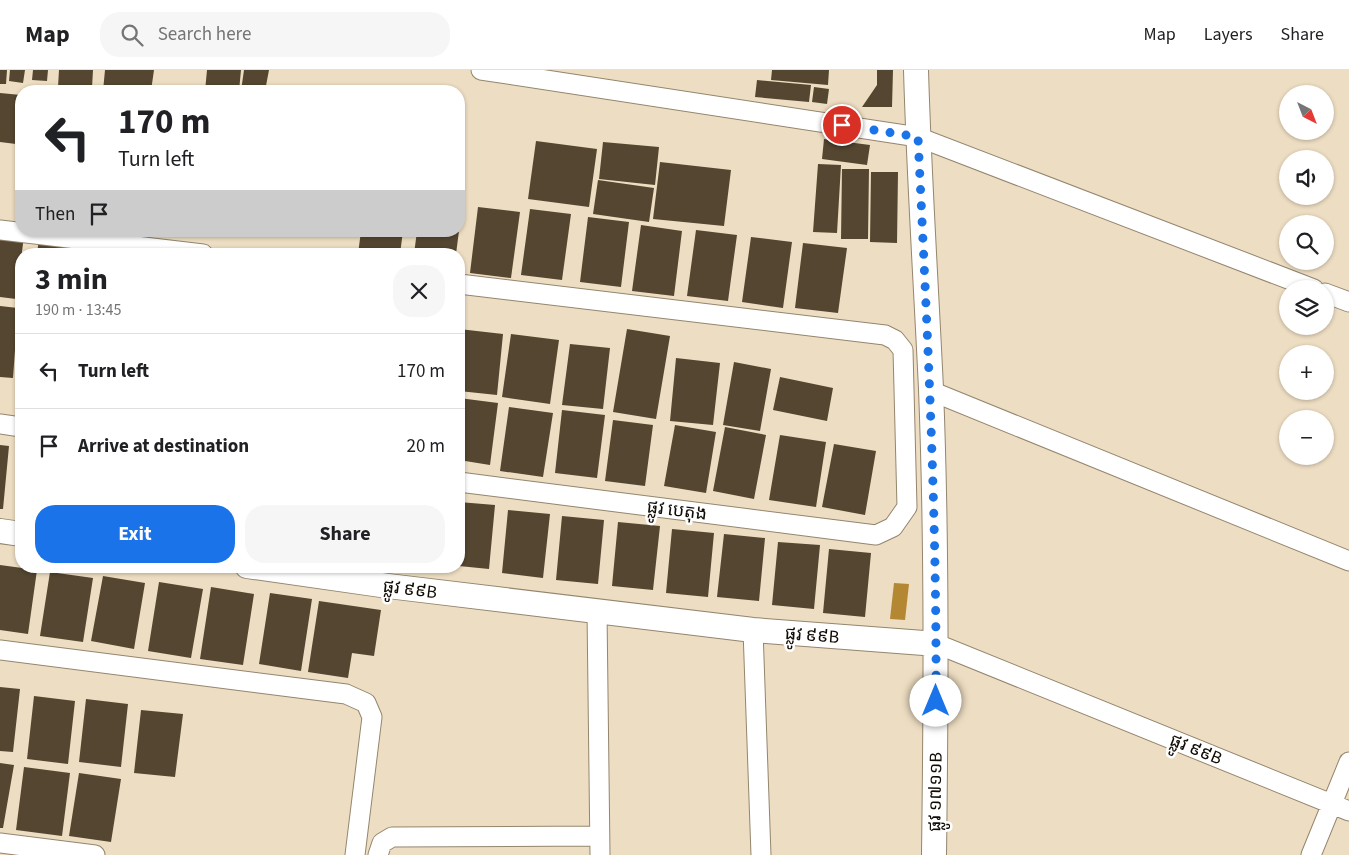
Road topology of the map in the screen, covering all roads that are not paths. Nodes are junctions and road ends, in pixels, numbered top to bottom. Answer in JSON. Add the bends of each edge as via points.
{"nodes":[{"id":1,"x":481,"y":70,"type":"edge"},
{"id":2,"x":916,"y":70,"type":"edge"},
{"id":3,"x":918,"y":137,"type":"junction"},
{"id":4,"x":0,"y":230,"type":"edge"},
{"id":5,"x":15,"y":232,"type":"edge"},
{"id":6,"x":60,"y":237,"type":"edge"},
{"id":7,"x":153,"y":248,"type":"edge"},
{"id":8,"x":1291,"y":280,"type":"edge"},
{"id":9,"x":465,"y":285,"type":"edge"},
{"id":10,"x":1334,"y":296,"type":"edge"},
{"id":11,"x":1349,"y":302,"type":"edge"},
{"id":12,"x":931,"y":391,"type":"junction"},
{"id":13,"x":0,"y":424,"type":"edge"},
{"id":14,"x":15,"y":426,"type":"edge"},
{"id":15,"x":465,"y":483,"type":"edge"},
{"id":16,"x":0,"y":531,"type":"edge"},
{"id":17,"x":15,"y":533,"type":"edge"},
{"id":18,"x":1349,"y":561,"type":"edge"},
{"id":19,"x":296,"y":573,"type":"edge"},
{"id":20,"x":597,"y":611,"type":"junction"},
{"id":21,"x":753,"y":630,"type":"junction"},
{"id":22,"x":937,"y":644,"type":"junction"},
{"id":23,"x":0,"y":650,"type":"edge"},
{"id":24,"x":1349,"y":762,"type":"edge"},
{"id":25,"x":1341,"y":808,"type":"edge"},
{"id":26,"x":599,"y":836,"type":"junction"},
{"id":27,"x":0,"y":842,"type":"edge"},
{"id":28,"x":95,"y":855,"type":"edge"},
{"id":29,"x":355,"y":855,"type":"edge"},
{"id":30,"x":378,"y":855,"type":"edge"},
{"id":31,"x":600,"y":855,"type":"edge"},
{"id":32,"x":761,"y":855,"type":"edge"},
{"id":33,"x":934,"y":855,"type":"edge"},
{"id":34,"x":1311,"y":855,"type":"edge"}],
"edges":[{"from":1,"to":3,"type":"street"},
{"from":2,"to":3,"type":"street","name":"ផ្លូវ ១៧១១B"},
{"from":3,"to":8,"type":"street"},
{"from":3,"to":12,"type":"street","name":"ផ្លូវ ១៧១១B"},
{"from":4,"to":5,"type":"street"},
{"from":6,"to":7,"type":"street"},
{"from":9,"to":15,"type":"street","name":"ផ្លូវ បេតុង","via":[[885,335],[895,340],[903,350],[907,507],[893,527],[876,535]]},
{"from":10,"to":11,"type":"street"},
{"from":12,"to":18,"type":"street"},
{"from":12,"to":22,"type":"street","name":"ផ្លូវ ១៧១១B"},
{"from":13,"to":14,"type":"street"},
{"from":16,"to":17,"type":"street"},
{"from":19,"to":20,"type":"street","name":"ផ្លូវ ៩៩B"},
{"from":20,"to":21,"type":"street","name":"ផ្លូវ ៩៩B"},
{"from":20,"to":26,"type":"street"},
{"from":21,"to":22,"type":"street","name":"ផ្លូវ ៩៩B"},
{"from":21,"to":32,"type":"street"},
{"from":22,"to":25,"type":"street","name":"ផ្លូវ ៩៩B"},
{"from":22,"to":33,"type":"street","name":"ផ្លូវ ១៧១១B"},
{"from":23,"to":29,"type":"street","via":[[346,694],[366,703],[372,717]]},
{"from":24,"to":25,"type":"street"},
{"from":25,"to":34,"type":"street"},
{"from":26,"to":30,"type":"street","via":[[392,837],[382,843]]},
{"from":26,"to":31,"type":"street"},
{"from":27,"to":28,"type":"street"}]}
